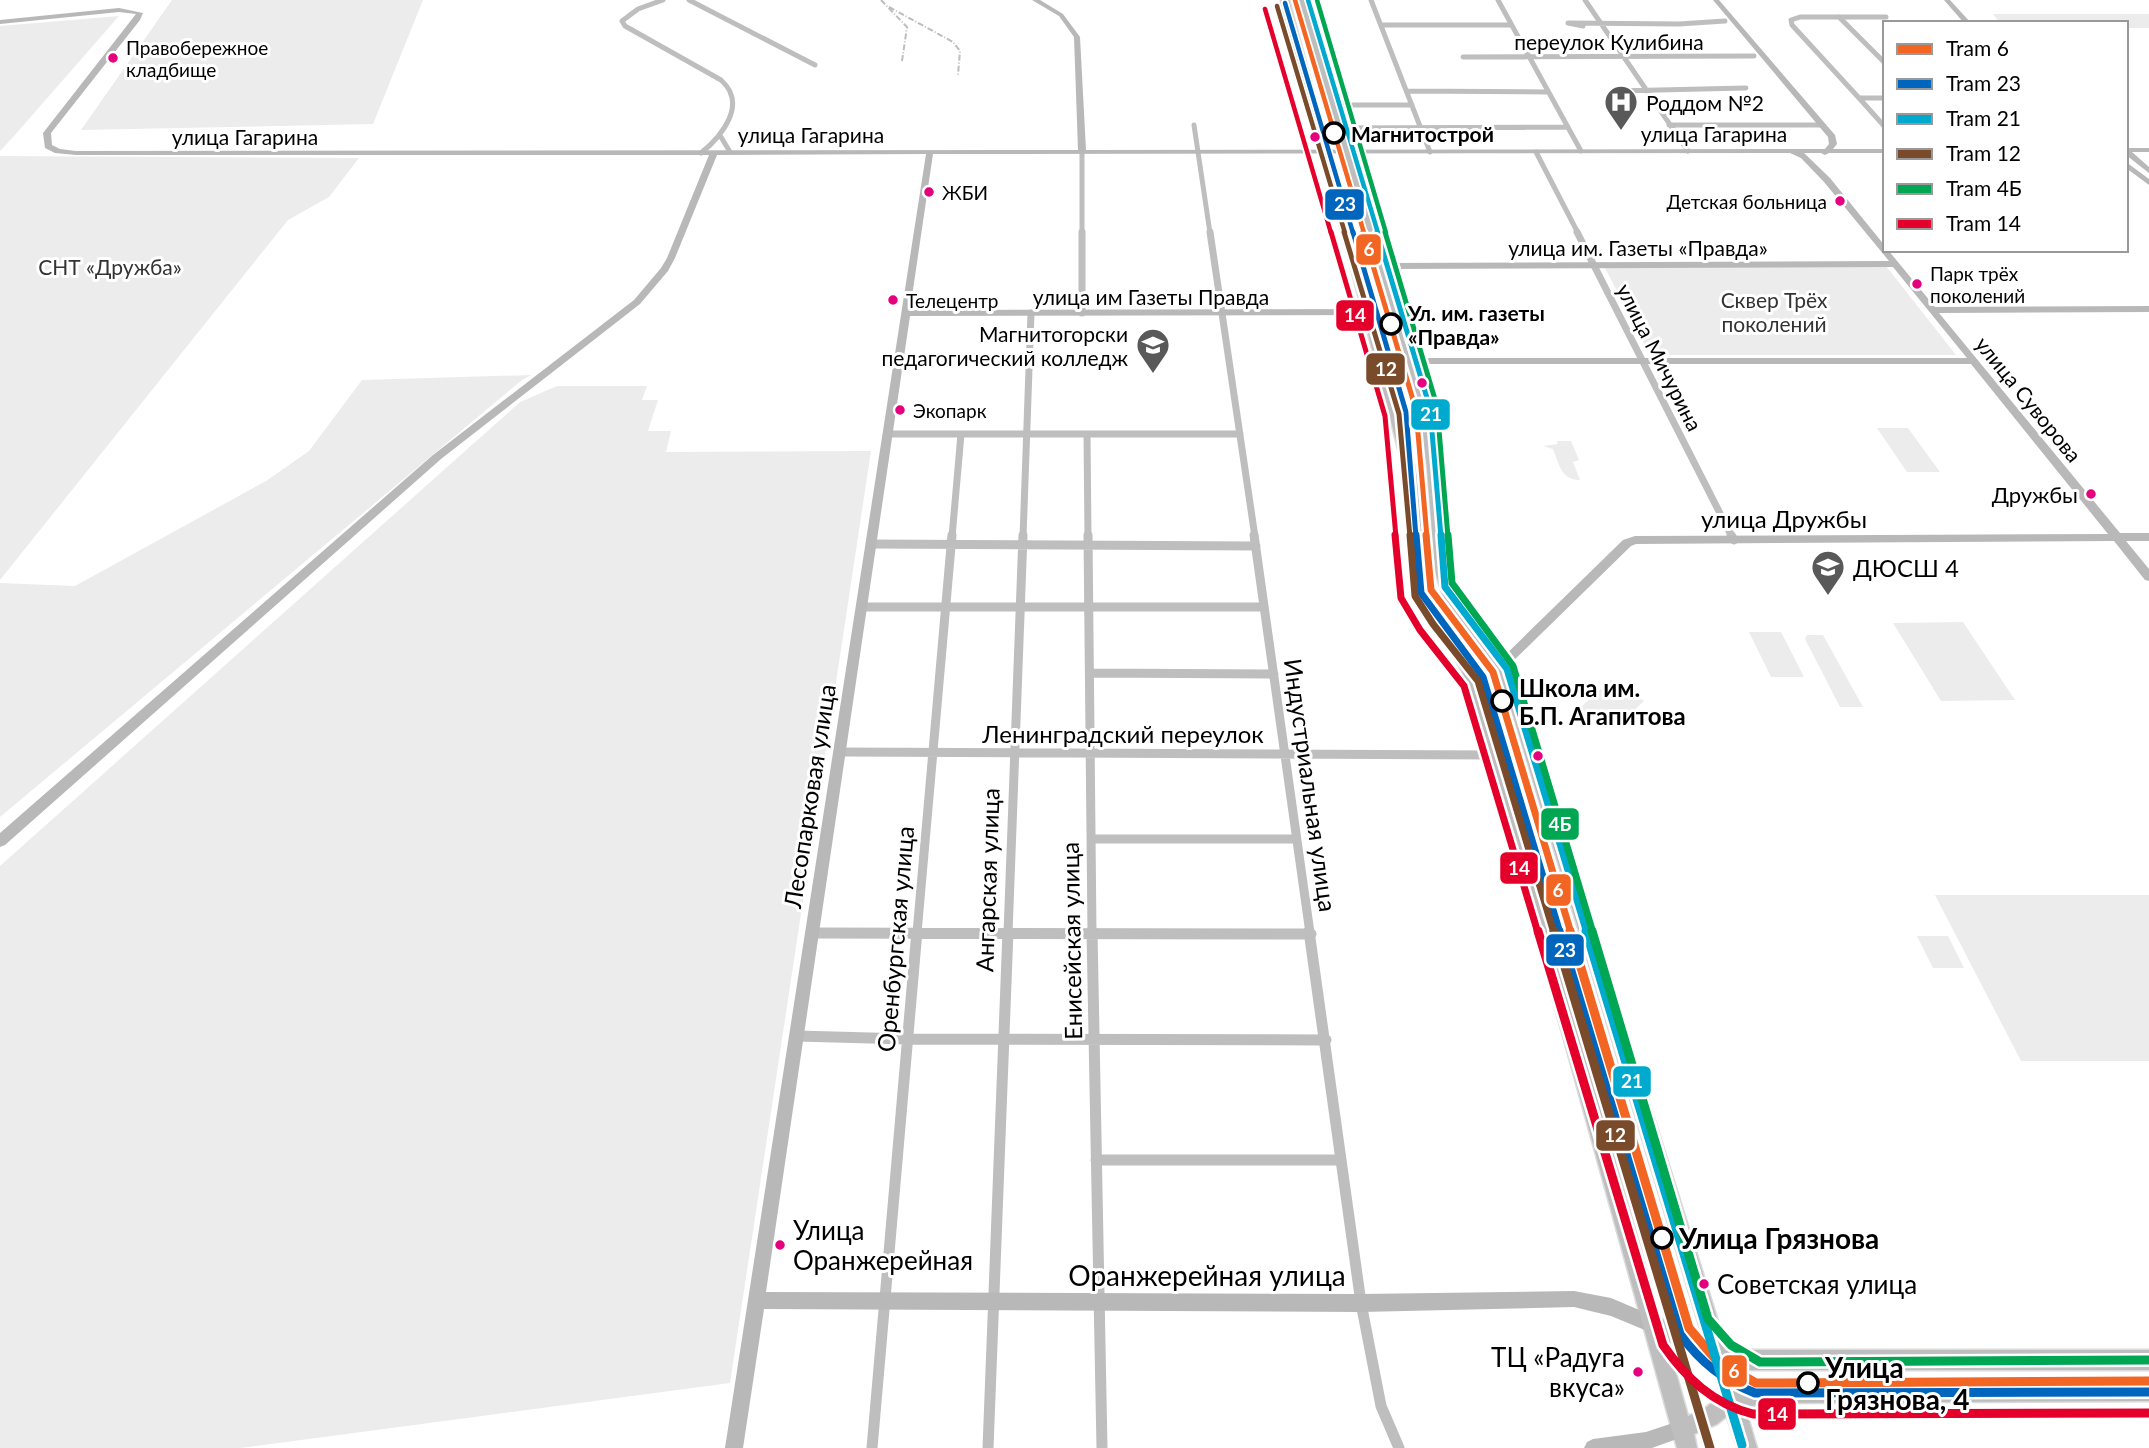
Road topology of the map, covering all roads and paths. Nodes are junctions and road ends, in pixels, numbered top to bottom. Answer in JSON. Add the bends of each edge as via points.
{"nodes":[{"id":1,"x":663,"y":0,"type":"edge"},
{"id":2,"x":689,"y":0,"type":"edge"},
{"id":3,"x":1035,"y":0,"type":"edge"},
{"id":4,"x":1286,"y":0,"type":"edge"},
{"id":5,"x":1302,"y":0,"type":"edge"},
{"id":6,"x":1371,"y":0,"type":"edge"},
{"id":7,"x":1498,"y":0,"type":"edge"},
{"id":8,"x":1586,"y":0,"type":"edge"},
{"id":9,"x":1707,"y":0,"type":"edge"},
{"id":10,"x":1716,"y":0,"type":"edge"},
{"id":11,"x":1947,"y":0,"type":"edge"},
{"id":12,"x":1956,"y":0,"type":"edge"},
{"id":13,"x":1839,"y":17,"type":"junction"},
{"id":14,"x":1886,"y":18,"type":"dead end"},
{"id":15,"x":1725,"y":21,"type":"junction"},
{"id":16,"x":1966,"y":21,"type":"edge"},
{"id":17,"x":1974,"y":21,"type":"edge"},
{"id":18,"x":0,"y":22,"type":"edge"},
{"id":19,"x":1381,"y":25,"type":"junction"},
{"id":20,"x":1511,"y":25,"type":"junction"},
{"id":21,"x":1601,"y":25,"type":"junction"},
{"id":22,"x":1583,"y":26,"type":"dead end"},
{"id":23,"x":1754,"y":53,"type":"junction"},
{"id":24,"x":1623,"y":56,"type":"junction"},
{"id":25,"x":1463,"y":57,"type":"dead end"},
{"id":26,"x":1529,"y":57,"type":"junction"},
{"id":27,"x":1883,"y":61,"type":"edge"},
{"id":28,"x":815,"y":65,"type":"dead end"},
{"id":29,"x":1746,"y":88,"type":"dead end"},
{"id":30,"x":1645,"y":90,"type":"junction"},
{"id":31,"x":1407,"y":91,"type":"junction"},
{"id":32,"x":1615,"y":91,"type":"dead end"},
{"id":33,"x":1549,"y":92,"type":"junction"},
{"id":34,"x":1859,"y":98,"type":"junction"},
{"id":35,"x":1883,"y":98,"type":"edge"},
{"id":36,"x":1333,"y":105,"type":"junction"},
{"id":37,"x":1412,"y":105,"type":"junction"},
{"id":38,"x":1194,"y":125,"type":"dead end"},
{"id":39,"x":1669,"y":125,"type":"junction"},
{"id":40,"x":1812,"y":125,"type":"junction"},
{"id":41,"x":1822,"y":125,"type":"junction"},
{"id":42,"x":1883,"y":125,"type":"edge"},
{"id":43,"x":1420,"y":126,"type":"junction"},
{"id":44,"x":1568,"y":127,"type":"junction"},
{"id":45,"x":1340,"y":128,"type":"junction"},
{"id":46,"x":721,"y":137,"type":"junction"},
{"id":47,"x":1832,"y":137,"type":"junction"},
{"id":48,"x":2149,"y":150,"type":"edge"},
{"id":49,"x":930,"y":151,"type":"junction"},
{"id":50,"x":1581,"y":151,"type":"junction"},
{"id":51,"x":1688,"y":151,"type":"junction"},
{"id":52,"x":1788,"y":151,"type":"junction"},
{"id":53,"x":1817,"y":151,"type":"junction"},
{"id":54,"x":1827,"y":151,"type":"junction"},
{"id":55,"x":1857,"y":151,"type":"junction"},
{"id":56,"x":1883,"y":151,"type":"edge"},
{"id":57,"x":2128,"y":151,"type":"edge"},
{"id":58,"x":701,"y":152,"type":"junction"},
{"id":59,"x":714,"y":152,"type":"junction"},
{"id":60,"x":730,"y":152,"type":"junction"},
{"id":61,"x":1082,"y":152,"type":"junction"},
{"id":62,"x":1199,"y":152,"type":"junction"},
{"id":63,"x":1327,"y":152,"type":"junction"},
{"id":64,"x":1347,"y":152,"type":"junction"},
{"id":65,"x":1430,"y":152,"type":"junction"},
{"id":66,"x":1536,"y":152,"type":"junction"},
{"id":67,"x":2128,"y":153,"type":"edge"},
{"id":68,"x":1811,"y":162,"type":"junction"},
{"id":69,"x":2128,"y":166,"type":"edge"},
{"id":70,"x":2149,"y":171,"type":"edge"},
{"id":71,"x":1828,"y":180,"type":"junction"},
{"id":72,"x":2149,"y":183,"type":"edge"},
{"id":73,"x":1883,"y":248,"type":"edge"},
{"id":74,"x":1886,"y":252,"type":"edge"},
{"id":75,"x":1896,"y":264,"type":"junction"},
{"id":76,"x":1381,"y":265,"type":"junction"},
{"id":77,"x":1593,"y":265,"type":"junction"},
{"id":78,"x":2149,"y":309,"type":"edge"},
{"id":79,"x":1934,"y":310,"type":"junction"},
{"id":80,"x":906,"y":313,"type":"junction"},
{"id":81,"x":1031,"y":313,"type":"junction"},
{"id":82,"x":1082,"y":313,"type":"junction"},
{"id":83,"x":1222,"y":313,"type":"junction"},
{"id":84,"x":1368,"y":313,"type":"junction"},
{"id":85,"x":1396,"y":313,"type":"junction"},
{"id":86,"x":1410,"y":361,"type":"junction"},
{"id":87,"x":1643,"y":361,"type":"junction"},
{"id":88,"x":1975,"y":361,"type":"junction"},
{"id":89,"x":888,"y":434,"type":"junction"},
{"id":90,"x":961,"y":434,"type":"junction"},
{"id":91,"x":1087,"y":434,"type":"junction"},
{"id":92,"x":1240,"y":434,"type":"junction"},
{"id":93,"x":1026,"y":436,"type":"junction"},
{"id":94,"x":2118,"y":537,"type":"junction"},
{"id":95,"x":2149,"y":537,"type":"edge"},
{"id":96,"x":1734,"y":540,"type":"junction"},
{"id":97,"x":951,"y":543,"type":"junction"},
{"id":98,"x":1088,"y":543,"type":"junction"},
{"id":99,"x":871,"y":544,"type":"junction"},
{"id":100,"x":1021,"y":544,"type":"junction"},
{"id":101,"x":1256,"y":546,"type":"junction"},
{"id":102,"x":2149,"y":577,"type":"edge"},
{"id":103,"x":1088,"y":605,"type":"junction"},
{"id":104,"x":945,"y":606,"type":"junction"},
{"id":105,"x":1018,"y":606,"type":"junction"},
{"id":106,"x":861,"y":607,"type":"junction"},
{"id":107,"x":1264,"y":607,"type":"junction"},
{"id":108,"x":1502,"y":665,"type":"junction"},
{"id":109,"x":1469,"y":670,"type":"junction"},
{"id":110,"x":1090,"y":673,"type":"junction"},
{"id":111,"x":1274,"y":674,"type":"junction"},
{"id":112,"x":1090,"y":751,"type":"junction"},
{"id":113,"x":839,"y":752,"type":"junction"},
{"id":114,"x":1013,"y":752,"type":"junction"},
{"id":115,"x":932,"y":753,"type":"junction"},
{"id":116,"x":1285,"y":753,"type":"junction"},
{"id":117,"x":1492,"y":754,"type":"junction"},
{"id":118,"x":1091,"y":839,"type":"junction"},
{"id":119,"x":1296,"y":839,"type":"junction"},
{"id":120,"x":0,"y":841,"type":"edge"},
{"id":121,"x":917,"y":932,"type":"junction"},
{"id":122,"x":1091,"y":932,"type":"junction"},
{"id":123,"x":811,"y":933,"type":"junction"},
{"id":124,"x":1006,"y":933,"type":"junction"},
{"id":125,"x":1311,"y":934,"type":"junction"},
{"id":126,"x":797,"y":1036,"type":"junction"},
{"id":127,"x":1002,"y":1038,"type":"junction"},
{"id":128,"x":906,"y":1039,"type":"junction"},
{"id":129,"x":1093,"y":1039,"type":"junction"},
{"id":130,"x":1326,"y":1040,"type":"junction"},
{"id":131,"x":1096,"y":1160,"type":"junction"},
{"id":132,"x":1341,"y":1160,"type":"junction"},
{"id":133,"x":756,"y":1300,"type":"junction"},
{"id":134,"x":886,"y":1300,"type":"junction"},
{"id":135,"x":1099,"y":1300,"type":"junction"},
{"id":136,"x":993,"y":1301,"type":"junction"},
{"id":137,"x":1361,"y":1303,"type":"junction"},
{"id":138,"x":1653,"y":1324,"type":"junction"},
{"id":139,"x":1720,"y":1360,"type":"junction"},
{"id":140,"x":2149,"y":1360,"type":"edge"},
{"id":141,"x":2149,"y":1391,"type":"edge"},
{"id":142,"x":1732,"y":1399,"type":"junction"},
{"id":143,"x":1688,"y":1434,"type":"edge"},
{"id":144,"x":734,"y":1448,"type":"edge"},
{"id":145,"x":872,"y":1448,"type":"edge"},
{"id":146,"x":988,"y":1448,"type":"edge"},
{"id":147,"x":1102,"y":1448,"type":"edge"},
{"id":148,"x":1399,"y":1448,"type":"edge"},
{"id":149,"x":1593,"y":1448,"type":"edge"},
{"id":150,"x":1746,"y":1448,"type":"edge"}],
"edges":[{"from":1,"to":46,"type":"street","via":[[622,21],[730,88],[734,101]]},
{"from":2,"to":28,"type":"street"},
{"from":3,"to":61,"type":"main road","via":[[1067,21],[1079,44]]},
{"from":4,"to":63,"type":"main road"},
{"from":5,"to":36,"type":"main road"},
{"from":6,"to":19,"type":"street"},
{"from":7,"to":20,"type":"street"},
{"from":8,"to":21,"type":"street"},
{"from":9,"to":15,"type":"main road"},
{"from":10,"to":23,"type":"main road"},
{"from":11,"to":16,"type":"main road"},
{"from":12,"to":17,"type":"main road"},
{"from":13,"to":14,"type":"street"},
{"from":13,"to":27,"type":"street"},
{"from":13,"to":34,"type":"street","via":[[1791,20]]},
{"from":15,"to":21,"type":"street"},
{"from":15,"to":23,"type":"main road"},
{"from":18,"to":58,"type":"main road","name":"улица Гагарина","via":[[119,10],[140,13],[50,128],[46,143],[58,151]]},
{"from":19,"to":20,"type":"street"},
{"from":19,"to":31,"type":"street"},
{"from":20,"to":26,"type":"street"},
{"from":21,"to":22,"type":"street","via":[[1568,23]]},
{"from":21,"to":24,"type":"street"},
{"from":23,"to":24,"type":"street","name":"переулок Кулибина"},
{"from":23,"to":40,"type":"main road"},
{"from":23,"to":41,"type":"main road"},
{"from":24,"to":26,"type":"street","name":"переулок Кулибина"},
{"from":24,"to":30,"type":"street"},
{"from":25,"to":26,"type":"street","name":"переулок Кулибина"},
{"from":26,"to":33,"type":"street"},
{"from":29,"to":30,"type":"street"},
{"from":30,"to":32,"type":"street"},
{"from":30,"to":39,"type":"street"},
{"from":31,"to":33,"type":"street"},
{"from":31,"to":37,"type":"street"},
{"from":33,"to":44,"type":"street"},
{"from":34,"to":35,"type":"street"},
{"from":34,"to":42,"type":"street"},
{"from":36,"to":37,"type":"street"},
{"from":36,"to":45,"type":"main road"},
{"from":37,"to":43,"type":"street"},
{"from":38,"to":62,"type":"street","name":"Индустриальная улица"},
{"from":39,"to":40,"type":"street"},
{"from":39,"to":51,"type":"street"},
{"from":40,"to":41,"type":"street"},
{"from":40,"to":53,"type":"street","via":[[1824,141]]},
{"from":41,"to":47,"type":"main road"},
{"from":43,"to":44,"type":"street"},
{"from":43,"to":45,"type":"street"},
{"from":43,"to":65,"type":"street"},
{"from":44,"to":50,"type":"street"},
{"from":45,"to":64,"type":"main road"},
{"from":46,"to":58,"type":"street"},
{"from":46,"to":60,"type":"street"},
{"from":47,"to":54,"type":"main road"},
{"from":47,"to":55,"type":"street"},
{"from":48,"to":57,"type":"main road"},
{"from":49,"to":60,"type":"main road","name":"улица Гагарина"},
{"from":49,"to":61,"type":"main road","name":"улица Гагарина"},
{"from":49,"to":80,"type":"main road","name":"Лесопарковая улица"},
{"from":50,"to":51,"type":"main road","name":"улица Гагарина"},
{"from":50,"to":66,"type":"main road","name":"улица Гагарина"},
{"from":51,"to":52,"type":"main road","name":"улица Гагарина"},
{"from":52,"to":53,"type":"main road","name":"улица Гагарина"},
{"from":52,"to":68,"type":"street","name":"улица Суворова"},
{"from":53,"to":54,"type":"main road","name":"улица Гагарина"},
{"from":53,"to":68,"type":"main road"},
{"from":54,"to":55,"type":"street","name":"улица Гагарина"},
{"from":54,"to":71,"type":"main road","via":[[1818,162]]},
{"from":55,"to":56,"type":"main road","name":"улица Гагарина"},
{"from":58,"to":59,"type":"main road","name":"улица Гагарина"},
{"from":59,"to":60,"type":"main road","name":"улица Гагарина"},
{"from":59,"to":120,"type":"main road","via":[[671,258],[637,302],[437,457]]},
{"from":61,"to":62,"type":"main road","name":"улица Гагарина"},
{"from":61,"to":82,"type":"street"},
{"from":62,"to":63,"type":"main road","name":"улица Гагарина"},
{"from":62,"to":83,"type":"street","name":"Индустриальная улица"},
{"from":63,"to":64,"type":"main road","name":"улица Гагарина"},
{"from":63,"to":84,"type":"main road"},
{"from":64,"to":65,"type":"main road","name":"улица Гагарина"},
{"from":64,"to":76,"type":"main road"},
{"from":65,"to":66,"type":"main road","name":"улица Гагарина"},
{"from":66,"to":77,"type":"street","name":"улица Мичурина"},
{"from":67,"to":70,"type":"main road"},
{"from":68,"to":71,"type":"main road","name":"улица Суворова"},
{"from":69,"to":72,"type":"main road"},
{"from":71,"to":73,"type":"main road","name":"улица Суворова"},
{"from":74,"to":75,"type":"main road","name":"улица Суворова"},
{"from":75,"to":77,"type":"main road","name":"улица им. Газеты «Правда»"},
{"from":75,"to":79,"type":"main road","name":"улица Суворова"},
{"from":76,"to":77,"type":"main road","name":"улица им. Газеты «Правда»"},
{"from":76,"to":85,"type":"main road"},
{"from":77,"to":87,"type":"street","name":"улица Мичурина"},
{"from":78,"to":79,"type":"street"},
{"from":79,"to":88,"type":"main road","name":"улица Суворова"},
{"from":80,"to":81,"type":"main road","name":"улица им Газеты Правда"},
{"from":80,"to":89,"type":"main road","name":"Лесопарковая улица"},
{"from":81,"to":82,"type":"main road","name":"улица им Газеты Правда"},
{"from":81,"to":93,"type":"street","name":"Ангарская улица"},
{"from":82,"to":83,"type":"main road","name":"улица им Газеты Правда"},
{"from":83,"to":84,"type":"main road","name":"улица им Газеты Правда"},
{"from":83,"to":92,"type":"street","name":"Индустриальная улица"},
{"from":84,"to":85,"type":"main road","name":"улица им Газеты Правда"},
{"from":84,"to":109,"type":"main road","via":[[1411,475],[1419,571],[1429,605]]},
{"from":85,"to":86,"type":"main road"},
{"from":86,"to":87,"type":"main road"},
{"from":86,"to":108,"type":"main road","via":[[1426,416],[1441,571],[1449,596]]},
{"from":87,"to":88,"type":"main road"},
{"from":87,"to":96,"type":"street","name":"улица Мичурина"},
{"from":88,"to":94,"type":"main road","name":"улица Суворова"},
{"from":89,"to":90,"type":"street"},
{"from":89,"to":99,"type":"main road","name":"Лесопарковая улица"},
{"from":90,"to":93,"type":"street"},
{"from":90,"to":97,"type":"street","name":"Оренбургская улица"},
{"from":91,"to":92,"type":"street"},
{"from":91,"to":93,"type":"street"},
{"from":91,"to":98,"type":"street","name":"Енисейская улица"},
{"from":92,"to":101,"type":"street","name":"Индустриальная улица"},
{"from":93,"to":100,"type":"street","name":"Ангарская улица"},
{"from":94,"to":95,"type":"main road","name":"улица Дружбы"},
{"from":94,"to":96,"type":"main road","name":"улица Дружбы"},
{"from":94,"to":102,"type":"main road","name":"улица Суворова"},
{"from":96,"to":108,"type":"main road","name":"улица Дружбы","via":[[1627,543]]},
{"from":97,"to":99,"type":"street"},
{"from":97,"to":100,"type":"street"},
{"from":97,"to":104,"type":"street","name":"Оренбургская улица"},
{"from":98,"to":100,"type":"street"},
{"from":98,"to":101,"type":"street"},
{"from":98,"to":103,"type":"street","name":"Енисейская улица"},
{"from":99,"to":106,"type":"main road","name":"Лесопарковая улица"},
{"from":100,"to":105,"type":"street","name":"Ангарская улица"},
{"from":101,"to":107,"type":"street","name":"Индустриальная улица"},
{"from":103,"to":105,"type":"street"},
{"from":103,"to":107,"type":"street"},
{"from":103,"to":110,"type":"street","name":"Енисейская улица"},
{"from":104,"to":105,"type":"street"},
{"from":104,"to":106,"type":"street"},
{"from":104,"to":115,"type":"street","name":"Оренбургская улица"},
{"from":105,"to":114,"type":"street","name":"Ангарская улица"},
{"from":106,"to":113,"type":"main road","name":"Лесопарковая улица"},
{"from":107,"to":111,"type":"street","name":"Индустриальная улица"},
{"from":108,"to":109,"type":"main road"},
{"from":108,"to":139,"type":"main road"},
{"from":109,"to":117,"type":"main road"},
{"from":110,"to":111,"type":"street"},
{"from":110,"to":112,"type":"street","name":"Енисейская улица"},
{"from":111,"to":116,"type":"street","name":"Индустриальная улица"},
{"from":112,"to":114,"type":"street","name":"Ленинградский переулок"},
{"from":112,"to":116,"type":"street","name":"Ленинградский переулок"},
{"from":112,"to":118,"type":"street","name":"Енисейская улица"},
{"from":113,"to":115,"type":"street","name":"Ленинградский переулок"},
{"from":113,"to":123,"type":"main road","name":"Лесопарковая улица"},
{"from":114,"to":115,"type":"street","name":"Ленинградский переулок"},
{"from":114,"to":124,"type":"street","name":"Ангарская улица"},
{"from":115,"to":121,"type":"street","name":"Оренбургская улица"},
{"from":116,"to":117,"type":"street","name":"Ленинградский переулок"},
{"from":116,"to":119,"type":"street","name":"Индустриальная улица"},
{"from":117,"to":138,"type":"main road"},
{"from":118,"to":119,"type":"street"},
{"from":118,"to":122,"type":"street","name":"Енисейская улица"},
{"from":119,"to":125,"type":"street","name":"Индустриальная улица"},
{"from":121,"to":123,"type":"street"},
{"from":121,"to":124,"type":"street"},
{"from":121,"to":128,"type":"street","name":"Оренбургская улица"},
{"from":122,"to":124,"type":"street"},
{"from":122,"to":125,"type":"street"},
{"from":122,"to":129,"type":"street","name":"Енисейская улица"},
{"from":123,"to":126,"type":"main road","name":"Лесопарковая улица"},
{"from":124,"to":127,"type":"street","name":"Ангарская улица"},
{"from":125,"to":130,"type":"street","name":"Индустриальная улица"},
{"from":126,"to":128,"type":"street"},
{"from":126,"to":133,"type":"main road","name":"Лесопарковая улица"},
{"from":127,"to":128,"type":"street"},
{"from":127,"to":129,"type":"street"},
{"from":127,"to":136,"type":"street","name":"Ангарская улица"},
{"from":128,"to":134,"type":"street","name":"Оренбургская улица"},
{"from":129,"to":130,"type":"street"},
{"from":129,"to":131,"type":"street","name":"Енисейская улица"},
{"from":130,"to":132,"type":"street","name":"Индустриальная улица"},
{"from":131,"to":132,"type":"street"},
{"from":131,"to":135,"type":"street","name":"Енисейская улица"},
{"from":132,"to":137,"type":"street","name":"Индустриальная улица"},
{"from":133,"to":134,"type":"main road","name":"Оранжерейная улица"},
{"from":133,"to":144,"type":"main road","name":"Лесопарковая улица"},
{"from":134,"to":136,"type":"main road","name":"Оранжерейная улица"},
{"from":134,"to":145,"type":"street","name":"Оренбургская улица"},
{"from":135,"to":136,"type":"main road","name":"Оранжерейная улица"},
{"from":135,"to":137,"type":"main road","name":"Оранжерейная улица"},
{"from":135,"to":147,"type":"street","name":"Енисейская улица"},
{"from":136,"to":146,"type":"street","name":"Ангарская улица"},
{"from":137,"to":138,"type":"main road","name":"Оранжерейная улица","via":[[1574,1299],[1611,1307]]},
{"from":137,"to":148,"type":"street","name":"Индустриальная улица","via":[[1381,1406]]},
{"from":138,"to":139,"type":"main road"},
{"from":138,"to":143,"type":"main road"},
{"from":139,"to":140,"type":"main road"},
{"from":139,"to":142,"type":"main road"},
{"from":141,"to":142,"type":"main road","via":[[1770,1393]]},
{"from":142,"to":143,"type":"main road"},
{"from":142,"to":150,"type":"main road"},
{"from":143,"to":149,"type":"main road"}]}
